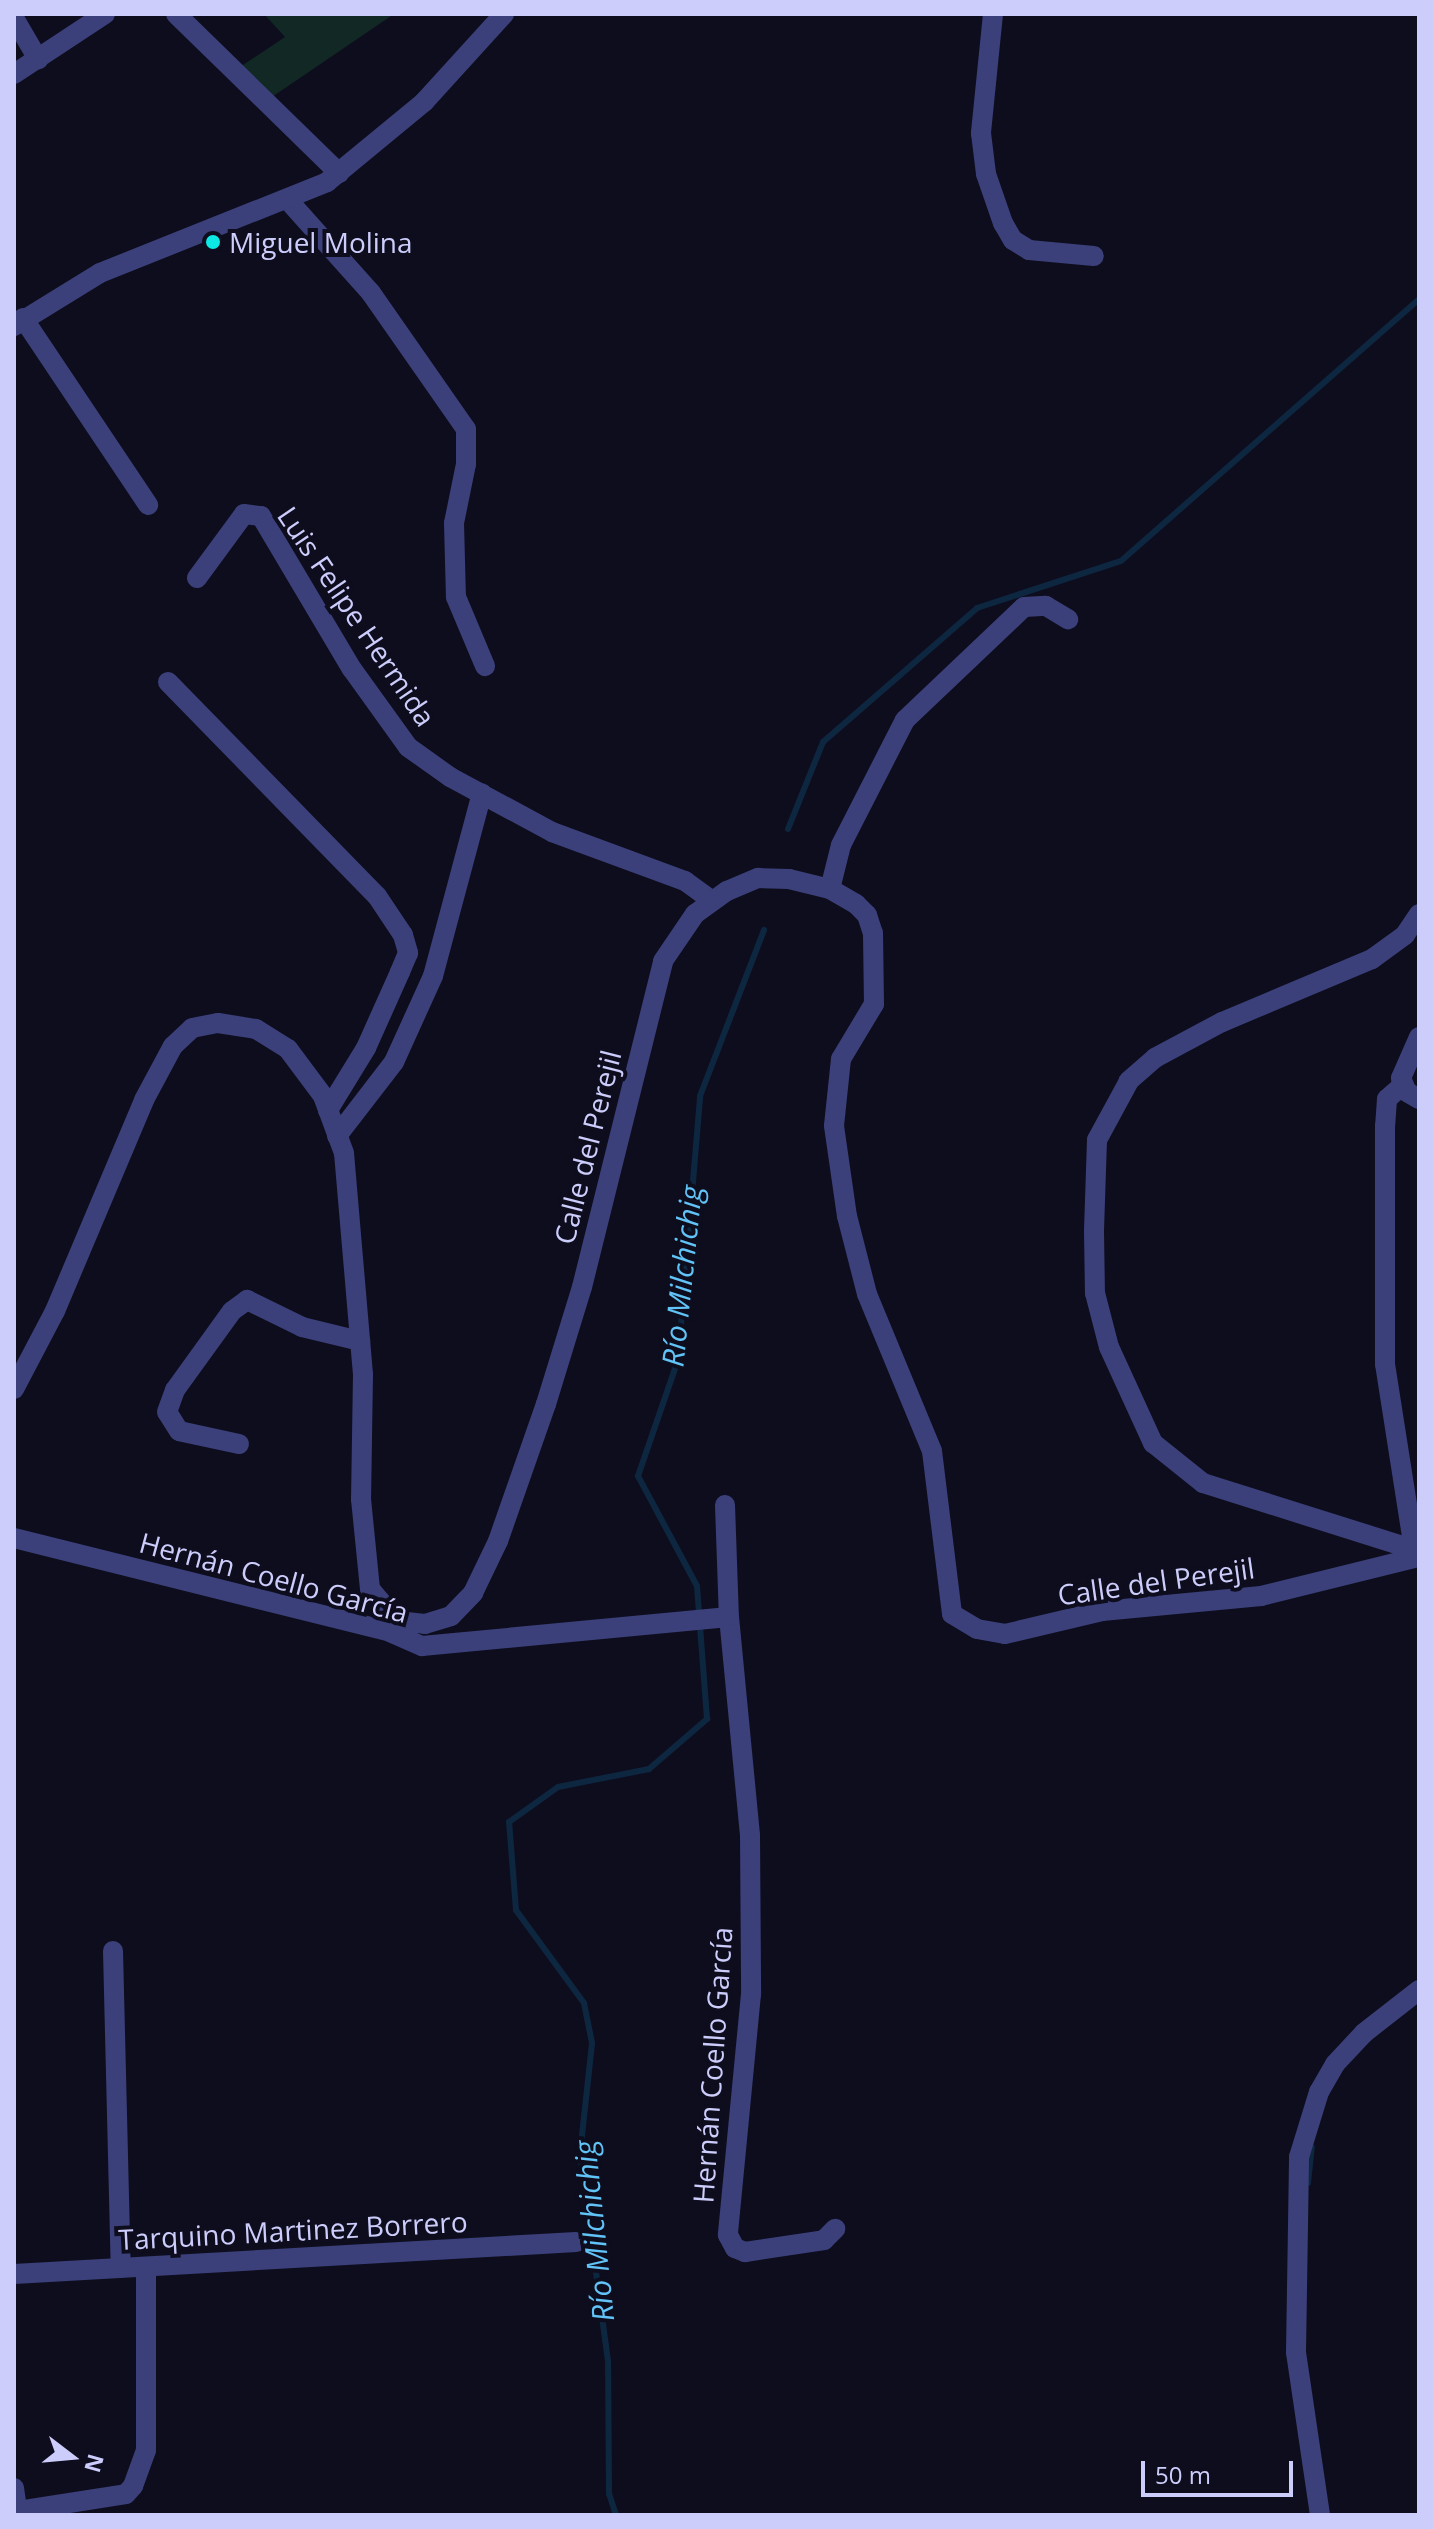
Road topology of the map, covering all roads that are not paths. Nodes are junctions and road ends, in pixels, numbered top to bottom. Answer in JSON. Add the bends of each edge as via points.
{"nodes":[{"id":1,"x":105,"y":14,"type":"edge"},
{"id":2,"x":176,"y":14,"type":"edge"},
{"id":3,"x":504,"y":14,"type":"edge"},
{"id":4,"x":993,"y":14,"type":"edge"},
{"id":5,"x":14,"y":18,"type":"edge"},
{"id":6,"x":38,"y":59,"type":"junction"},
{"id":7,"x":14,"y":74,"type":"edge"},
{"id":8,"x":339,"y":173,"type":"junction"},
{"id":9,"x":287,"y":199,"type":"junction"},
{"id":10,"x":1094,"y":256,"type":"dead end"},
{"id":11,"x":18,"y":322,"type":"edge"},
{"id":12,"x":148,"y":505,"type":"dead end"},
{"id":13,"x":197,"y":578,"type":"dead end"},
{"id":14,"x":1068,"y":619,"type":"dead end"},
{"id":15,"x":485,"y":666,"type":"dead end"},
{"id":16,"x":168,"y":682,"type":"dead end"},
{"id":17,"x":482,"y":793,"type":"junction"},
{"id":18,"x":830,"y":889,"type":"junction"},
{"id":19,"x":713,"y":901,"type":"junction"},
{"id":20,"x":1419,"y":914,"type":"edge"},
{"id":21,"x":1419,"y":1037,"type":"edge"},
{"id":22,"x":1411,"y":1092,"type":"edge"},
{"id":23,"x":328,"y":1110,"type":"junction"},
{"id":24,"x":337,"y":1136,"type":"junction"},
{"id":25,"x":360,"y":1341,"type":"junction"},
{"id":26,"x":14,"y":1389,"type":"edge"},
{"id":27,"x":239,"y":1444,"type":"dead end"},
{"id":28,"x":725,"y":1505,"type":"dead end"},
{"id":29,"x":14,"y":1538,"type":"edge"},
{"id":30,"x":1417,"y":1553,"type":"edge"},
{"id":31,"x":721,"y":1617,"type":"junction"},
{"id":32,"x":394,"y":1626,"type":"junction"},
{"id":33,"x":113,"y":1951,"type":"dead end"},
{"id":34,"x":1419,"y":1990,"type":"edge"},
{"id":35,"x":830,"y":2234,"type":"dead end"},
{"id":36,"x":576,"y":2242,"type":"dead end"},
{"id":37,"x":146,"y":2267,"type":"junction"},
{"id":38,"x":121,"y":2268,"type":"junction"},
{"id":39,"x":14,"y":2274,"type":"edge"},
{"id":40,"x":14,"y":2488,"type":"edge"},
{"id":41,"x":18,"y":2513,"type":"edge"},
{"id":42,"x":1320,"y":2515,"type":"edge"}],
"edges":[{"from":1,"to":6,"type":"street"},
{"from":2,"to":8,"type":"street"},
{"from":3,"to":8,"type":"street","via":[[424,102]]},
{"from":4,"to":10,"type":"street","via":[[981,133],[986,174],[1003,223],[1013,240],[1029,250]]},
{"from":5,"to":6,"type":"street"},
{"from":6,"to":7,"type":"street"},
{"from":8,"to":9,"type":"street"},
{"from":9,"to":11,"type":"street","via":[[100,273]]},
{"from":9,"to":15,"type":"street","via":[[371,293],[466,429],[466,464],[454,523],[456,597]]},
{"from":11,"to":12,"type":"street"},
{"from":13,"to":17,"type":"street","name":"Luis Felipe Hermida","via":[[244,514],[261,516],[352,669],[408,747]]},
{"from":14,"to":18,"type":"street","via":[[1046,606],[1024,607],[905,720],[841,845]]},
{"from":16,"to":23,"type":"street","via":[[377,896],[403,935],[408,953],[400,972],[366,1048]]},
{"from":17,"to":19,"type":"street","name":"Luis Felipe Hermida","via":[[552,832],[685,881]]},
{"from":17,"to":24,"type":"street","via":[[433,976],[394,1062]]},
{"from":18,"to":19,"type":"street","name":"Calle del Perejil","via":[[758,878]]},
{"from":18,"to":30,"type":"street","name":"Calle del Perejil","via":[[867,915],[877,954],[874,1004],[841,1059],[835,1089],[834,1126],[847,1216],[867,1294],[932,1451],[952,1614],[977,1629],[1005,1634],[1102,1611],[1261,1596]]},
{"from":19,"to":32,"type":"street","name":"Calle del Perejil","via":[[678,934],[663,961],[582,1287],[498,1541],[464,1605],[440,1621]]},
{"from":20,"to":30,"type":"street","via":[[1405,935],[1372,959],[1290,990],[1146,1066],[1109,1111],[1097,1140],[1094,1189],[1095,1293],[1109,1347],[1153,1443],[1203,1483]]},
{"from":21,"to":22,"type":"street"},
{"from":22,"to":30,"type":"street","via":[[1392,1090],[1387,1099],[1385,1364]]},
{"from":23,"to":24,"type":"street"},
{"from":23,"to":26,"type":"street","via":[[288,1049],[236,1023],[192,1028],[173,1046],[144,1100],[55,1311]]},
{"from":24,"to":25,"type":"street","via":[[344,1153]]},
{"from":25,"to":27,"type":"street","via":[[302,1327],[247,1300],[232,1311],[175,1390],[167,1412],[179,1431]]},
{"from":25,"to":32,"type":"street","via":[[366,1573]]},
{"from":28,"to":31,"type":"street","name":"Hernán Coello García"},
{"from":29,"to":32,"type":"street","name":"Hernán Coello García"},
{"from":31,"to":32,"type":"street","name":"Hernán Coello García","via":[[681,1625],[422,1646]]},
{"from":31,"to":35,"type":"street","name":"Hernán Coello García","via":[[750,1835],[751,1994],[728,2235],[735,2248],[745,2252]]},
{"from":33,"to":38,"type":"street"},
{"from":34,"to":42,"type":"street","via":[[1364,2033],[1335,2064],[1319,2092],[1299,2157],[1296,2352]]},
{"from":36,"to":37,"type":"street","name":"Tarquino Martinez Borrero"},
{"from":37,"to":38,"type":"street","name":"Tarquino Martinez Borrero"},
{"from":37,"to":41,"type":"street","via":[[146,2450],[133,2486],[126,2494]]},
{"from":38,"to":39,"type":"street","name":"Tarquino Martinez Borrero"},
{"from":40,"to":41,"type":"street"}]}
